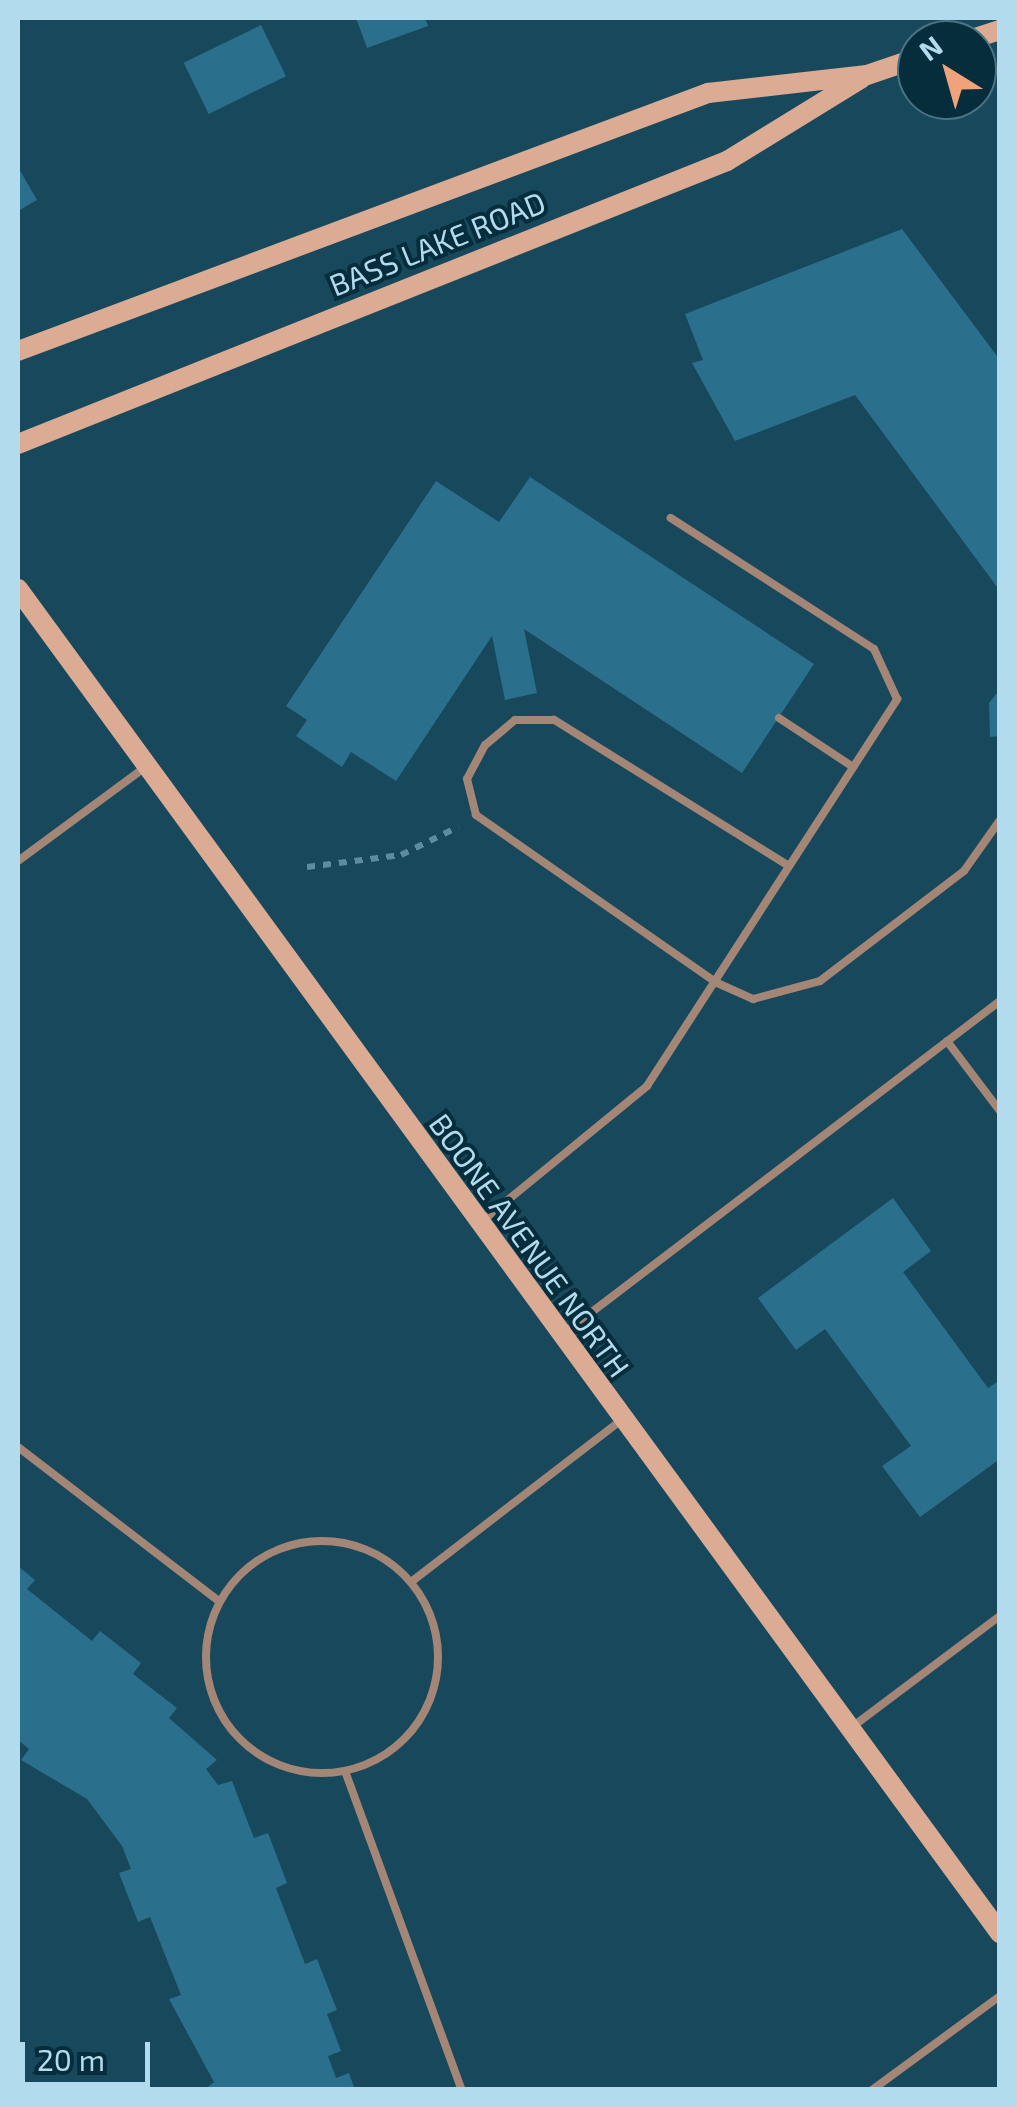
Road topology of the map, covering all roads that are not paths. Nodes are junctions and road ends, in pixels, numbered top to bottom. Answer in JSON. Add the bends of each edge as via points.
{"nodes":[{"id":1,"x":897,"y":65,"type":"edge"},
{"id":2,"x":867,"y":75,"type":"junction"},
{"id":3,"x":18,"y":351,"type":"edge"},
{"id":4,"x":18,"y":444,"type":"edge"},
{"id":5,"x":671,"y":518,"type":"dead end"},
{"id":6,"x":18,"y":589,"type":"edge"},
{"id":7,"x":779,"y":718,"type":"dead end"},
{"id":8,"x":148,"y":765,"type":"junction"},
{"id":9,"x":853,"y":767,"type":"junction"},
{"id":10,"x":1000,"y":820,"type":"edge"},
{"id":11,"x":18,"y":859,"type":"edge"},
{"id":12,"x":789,"y":866,"type":"junction"},
{"id":13,"x":714,"y":982,"type":"junction"},
{"id":14,"x":1000,"y":1001,"type":"edge"},
{"id":15,"x":947,"y":1041,"type":"junction"},
{"id":16,"x":1000,"y":1110,"type":"edge"},
{"id":17,"x":477,"y":1225,"type":"junction"},
{"id":18,"x":560,"y":1336,"type":"junction"},
{"id":19,"x":621,"y":1420,"type":"junction"},
{"id":20,"x":18,"y":1447,"type":"edge"},
{"id":21,"x":412,"y":1582,"type":"junction"},
{"id":22,"x":219,"y":1600,"type":"junction"},
{"id":23,"x":1000,"y":1616,"type":"edge"},
{"id":24,"x":848,"y":1730,"type":"junction"},
{"id":25,"x":345,"y":1770,"type":"junction"},
{"id":26,"x":1000,"y":1933,"type":"edge"},
{"id":27,"x":1000,"y":1996,"type":"edge"},
{"id":28,"x":462,"y":2090,"type":"edge"},
{"id":29,"x":872,"y":2090,"type":"edge"}],
"edges":[{"from":1,"to":2,"type":"main road","name":"BASS LAKE ROAD"},
{"from":2,"to":3,"type":"main road","name":"BASS LAKE ROAD","via":[[708,94]]},
{"from":2,"to":4,"type":"main road","name":"BASS LAKE ROAD","via":[[727,161]]},
{"from":5,"to":9,"type":"lane","via":[[874,649],[897,699]]},
{"from":6,"to":8,"type":"main road","name":"BOONE AVENUE NORTH"},
{"from":7,"to":9,"type":"lane"},
{"from":8,"to":11,"type":"lane"},
{"from":8,"to":17,"type":"main road","name":"BOONE AVENUE NORTH"},
{"from":9,"to":12,"type":"lane"},
{"from":10,"to":13,"type":"lane","via":[[964,871],[820,981],[754,998]]},
{"from":12,"to":13,"type":"lane"},
{"from":12,"to":13,"type":"lane","via":[[554,720],[514,720],[485,745],[467,779],[476,815]]},
{"from":13,"to":17,"type":"lane","via":[[647,1086]]},
{"from":14,"to":15,"type":"lane"},
{"from":15,"to":16,"type":"lane"},
{"from":15,"to":18,"type":"lane"},
{"from":17,"to":18,"type":"main road","name":"BOONE AVENUE NORTH"},
{"from":18,"to":19,"type":"main road","name":"BOONE AVENUE NORTH"},
{"from":19,"to":21,"type":"lane"},
{"from":19,"to":24,"type":"main road","name":"BOONE AVENUE NORTH"},
{"from":20,"to":22,"type":"lane"},
{"from":21,"to":22,"type":"lane","via":[[382,1557],[306,1542],[270,1553]]},
{"from":21,"to":25,"type":"lane","via":[[431,1614],[434,1690],[390,1752]]},
{"from":22,"to":25,"type":"lane","via":[[206,1645],[222,1719],[281,1767]]},
{"from":23,"to":24,"type":"lane"},
{"from":24,"to":26,"type":"main road","name":"BOONE AVENUE NORTH"},
{"from":25,"to":28,"type":"lane"},
{"from":27,"to":29,"type":"lane"}]}
